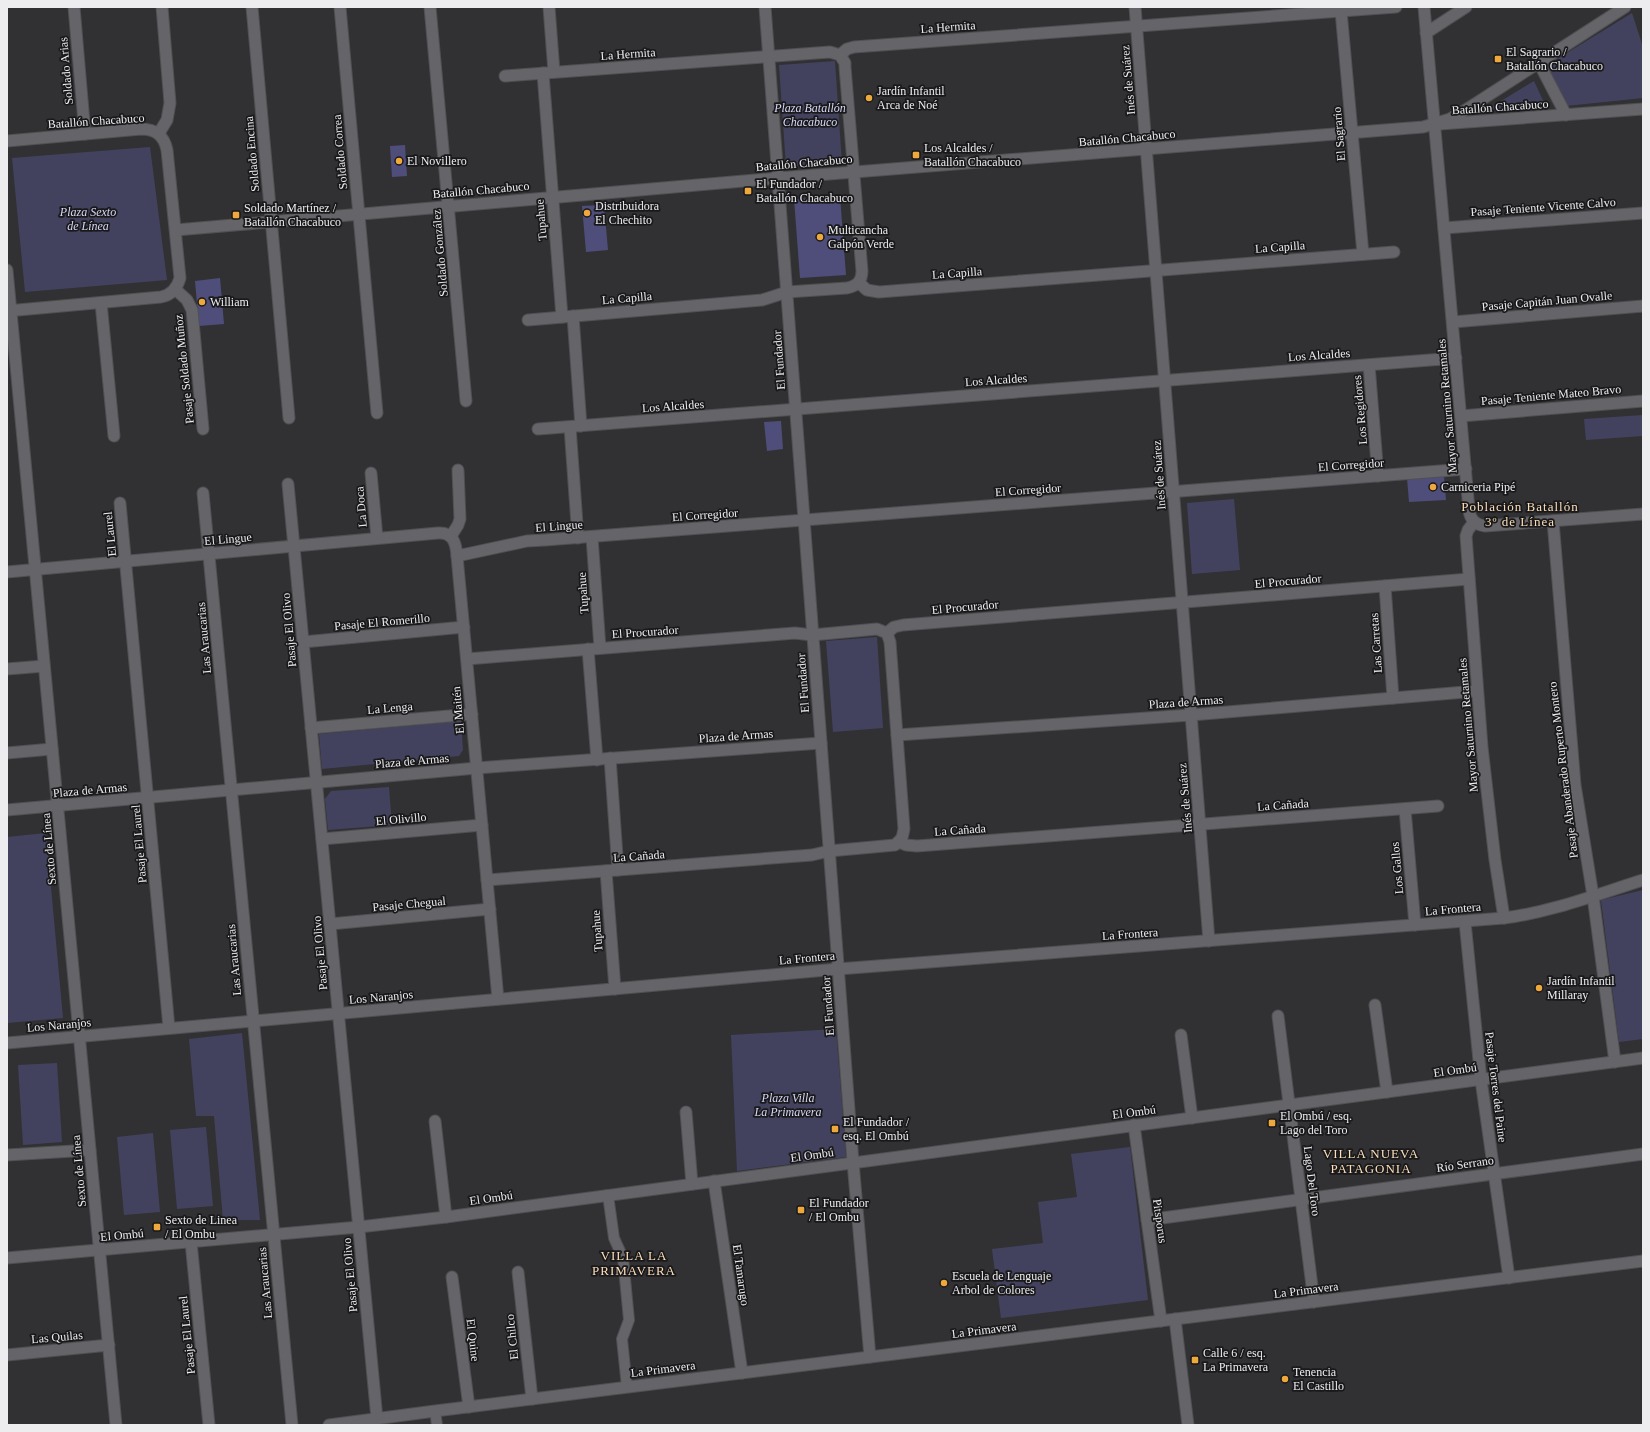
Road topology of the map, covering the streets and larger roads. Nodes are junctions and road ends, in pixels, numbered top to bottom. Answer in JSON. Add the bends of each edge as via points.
{"nodes":[{"id":1,"x":74,"y":7,"type":"edge"},
{"id":2,"x":162,"y":7,"type":"edge"},
{"id":3,"x":252,"y":7,"type":"edge"},
{"id":4,"x":340,"y":7,"type":"edge"},
{"id":5,"x":430,"y":7,"type":"edge"},
{"id":6,"x":549,"y":7,"type":"edge"},
{"id":7,"x":765,"y":7,"type":"edge"},
{"id":8,"x":1135,"y":7,"type":"edge"},
{"id":9,"x":1396,"y":7,"type":"edge"},
{"id":10,"x":1424,"y":7,"type":"edge"},
{"id":11,"x":1466,"y":7,"type":"edge"},
{"id":12,"x":1625,"y":7,"type":"edge"},
{"id":13,"x":1341,"y":11,"type":"junction"},
{"id":14,"x":1137,"y":26,"type":"junction"},
{"id":15,"x":1426,"y":33,"type":"junction"},
{"id":16,"x":840,"y":55,"type":"junction"},
{"id":17,"x":769,"y":57,"type":"junction"},
{"id":18,"x":1539,"y":63,"type":"junction"},
{"id":19,"x":554,"y":72,"type":"junction"},
{"id":20,"x":542,"y":73,"type":"junction"},
{"id":21,"x":505,"y":76,"type":"dead end"},
{"id":22,"x":1643,"y":109,"type":"edge"},
{"id":23,"x":1566,"y":115,"type":"junction"},
{"id":24,"x":1435,"y":124,"type":"junction"},
{"id":25,"x":1352,"y":133,"type":"junction"},
{"id":26,"x":85,"y":134,"type":"junction"},
{"id":27,"x":159,"y":134,"type":"junction"},
{"id":28,"x":7,"y":141,"type":"edge"},
{"id":29,"x":1146,"y":149,"type":"junction"},
{"id":30,"x":854,"y":172,"type":"junction"},
{"id":31,"x":779,"y":178,"type":"junction"},
{"id":32,"x":552,"y":197,"type":"junction"},
{"id":33,"x":448,"y":206,"type":"junction"},
{"id":34,"x":1643,"y":213,"type":"edge"},
{"id":35,"x":359,"y":214,"type":"junction"},
{"id":36,"x":272,"y":222,"type":"junction"},
{"id":37,"x":1444,"y":228,"type":"junction"},
{"id":38,"x":176,"y":230,"type":"junction"},
{"id":39,"x":1394,"y":252,"type":"dead end"},
{"id":40,"x":1362,"y":254,"type":"junction"},
{"id":41,"x":7,"y":270,"type":"edge"},
{"id":42,"x":1156,"y":270,"type":"junction"},
{"id":43,"x":858,"y":283,"type":"junction"},
{"id":44,"x":175,"y":289,"type":"junction"},
{"id":45,"x":787,"y":292,"type":"junction"},
{"id":46,"x":101,"y":302,"type":"junction"},
{"id":47,"x":1643,"y":306,"type":"edge"},
{"id":48,"x":9,"y":311,"type":"edge"},
{"id":49,"x":567,"y":317,"type":"junction"},
{"id":50,"x":528,"y":320,"type":"dead end"},
{"id":51,"x":1453,"y":322,"type":"junction"},
{"id":52,"x":1456,"y":358,"type":"junction"},
{"id":53,"x":1369,"y":364,"type":"junction"},
{"id":54,"x":1165,"y":380,"type":"junction"},
{"id":55,"x":466,"y":401,"type":"dead end"},
{"id":56,"x":1643,"y":401,"type":"edge"},
{"id":57,"x":795,"y":409,"type":"junction"},
{"id":58,"x":378,"y":413,"type":"dead end"},
{"id":59,"x":1461,"y":416,"type":"junction"},
{"id":60,"x":289,"y":418,"type":"dead end"},
{"id":61,"x":576,"y":426,"type":"junction"},
{"id":62,"x":203,"y":429,"type":"dead end"},
{"id":63,"x":538,"y":429,"type":"dead end"},
{"id":64,"x":114,"y":436,"type":"dead end"},
{"id":65,"x":1466,"y":469,"type":"junction"},
{"id":66,"x":458,"y":470,"type":"dead end"},
{"id":67,"x":371,"y":474,"type":"dead end"},
{"id":68,"x":1378,"y":476,"type":"junction"},
{"id":69,"x":288,"y":484,"type":"dead end"},
{"id":70,"x":1173,"y":492,"type":"junction"},
{"id":71,"x":203,"y":493,"type":"dead end"},
{"id":72,"x":120,"y":503,"type":"dead end"},
{"id":73,"x":1643,"y":514,"type":"edge"},
{"id":74,"x":804,"y":520,"type":"junction"},
{"id":75,"x":1553,"y":521,"type":"junction"},
{"id":76,"x":1474,"y":522,"type":"junction"},
{"id":77,"x":451,"y":536,"type":"junction"},
{"id":78,"x":592,"y":536,"type":"junction"},
{"id":79,"x":377,"y":538,"type":"junction"},
{"id":80,"x":578,"y":538,"type":"junction"},
{"id":81,"x":294,"y":546,"type":"junction"},
{"id":82,"x":209,"y":554,"type":"junction"},
{"id":83,"x":457,"y":556,"type":"junction"},
{"id":84,"x":126,"y":561,"type":"junction"},
{"id":85,"x":35,"y":569,"type":"junction"},
{"id":86,"x":7,"y":572,"type":"edge"},
{"id":87,"x":1469,"y":580,"type":"junction"},
{"id":88,"x":1385,"y":586,"type":"junction"},
{"id":89,"x":1182,"y":603,"type":"junction"},
{"id":90,"x":464,"y":627,"type":"junction"},
{"id":91,"x":887,"y":633,"type":"junction"},
{"id":92,"x":812,"y":635,"type":"junction"},
{"id":93,"x":303,"y":642,"type":"junction"},
{"id":94,"x":600,"y":648,"type":"junction"},
{"id":95,"x":588,"y":649,"type":"junction"},
{"id":96,"x":467,"y":659,"type":"junction"},
{"id":97,"x":44,"y":666,"type":"junction"},
{"id":98,"x":7,"y":669,"type":"edge"},
{"id":99,"x":1477,"y":691,"type":"junction"},
{"id":100,"x":1393,"y":698,"type":"junction"},
{"id":101,"x":472,"y":714,"type":"junction"},
{"id":102,"x":1191,"y":715,"type":"junction"},
{"id":103,"x":311,"y":728,"type":"junction"},
{"id":104,"x":897,"y":735,"type":"junction"},
{"id":105,"x":821,"y":743,"type":"junction"},
{"id":106,"x":52,"y":749,"type":"junction"},
{"id":107,"x":7,"y":753,"type":"edge"},
{"id":108,"x":610,"y":758,"type":"junction"},
{"id":109,"x":597,"y":760,"type":"junction"},
{"id":110,"x":477,"y":768,"type":"junction"},
{"id":111,"x":317,"y":783,"type":"junction"},
{"id":112,"x":231,"y":790,"type":"junction"},
{"id":113,"x":148,"y":798,"type":"junction"},
{"id":114,"x":58,"y":806,"type":"junction"},
{"id":115,"x":1438,"y":806,"type":"dead end"},
{"id":116,"x":1405,"y":809,"type":"junction"},
{"id":117,"x":7,"y":810,"type":"edge"},
{"id":118,"x":482,"y":825,"type":"junction"},
{"id":119,"x":1200,"y":825,"type":"junction"},
{"id":120,"x":322,"y":839,"type":"junction"},
{"id":121,"x":899,"y":842,"type":"junction"},
{"id":122,"x":829,"y":851,"type":"junction"},
{"id":123,"x":618,"y":870,"type":"junction"},
{"id":124,"x":606,"y":871,"type":"junction"},
{"id":125,"x":487,"y":880,"type":"junction"},
{"id":126,"x":1643,"y":880,"type":"edge"},
{"id":127,"x":1593,"y":896,"type":"junction"},
{"id":128,"x":490,"y":909,"type":"junction"},
{"id":129,"x":1504,"y":918,"type":"junction"},
{"id":130,"x":1465,"y":922,"type":"junction"},
{"id":131,"x":330,"y":924,"type":"junction"},
{"id":132,"x":1415,"y":925,"type":"junction"},
{"id":133,"x":1209,"y":941,"type":"junction"},
{"id":134,"x":838,"y":969,"type":"junction"},
{"id":135,"x":615,"y":989,"type":"junction"},
{"id":136,"x":498,"y":999,"type":"junction"},
{"id":137,"x":1375,"y":1005,"type":"dead end"},
{"id":138,"x":339,"y":1013,"type":"junction"},
{"id":139,"x":1278,"y":1016,"type":"dead end"},
{"id":140,"x":253,"y":1021,"type":"junction"},
{"id":141,"x":170,"y":1028,"type":"junction"},
{"id":142,"x":1181,"y":1035,"type":"dead end"},
{"id":143,"x":79,"y":1036,"type":"junction"},
{"id":144,"x":7,"y":1043,"type":"edge"},
{"id":145,"x":1643,"y":1058,"type":"edge"},
{"id":146,"x":1615,"y":1062,"type":"junction"},
{"id":147,"x":1481,"y":1080,"type":"junction"},
{"id":148,"x":1387,"y":1092,"type":"junction"},
{"id":149,"x":1290,"y":1105,"type":"junction"},
{"id":150,"x":686,"y":1112,"type":"dead end"},
{"id":151,"x":1192,"y":1118,"type":"junction"},
{"id":152,"x":435,"y":1121,"type":"dead end"},
{"id":153,"x":1134,"y":1125,"type":"junction"},
{"id":154,"x":90,"y":1150,"type":"junction"},
{"id":155,"x":1643,"y":1154,"type":"edge"},
{"id":156,"x":7,"y":1155,"type":"edge"},
{"id":157,"x":853,"y":1162,"type":"junction"},
{"id":158,"x":1494,"y":1174,"type":"junction"},
{"id":159,"x":714,"y":1181,"type":"junction"},
{"id":160,"x":692,"y":1184,"type":"junction"},
{"id":161,"x":1301,"y":1199,"type":"junction"},
{"id":162,"x":446,"y":1217,"type":"junction"},
{"id":163,"x":1147,"y":1220,"type":"junction"},
{"id":164,"x":359,"y":1227,"type":"junction"},
{"id":165,"x":274,"y":1235,"type":"junction"},
{"id":166,"x":191,"y":1242,"type":"junction"},
{"id":167,"x":100,"y":1250,"type":"junction"},
{"id":168,"x":7,"y":1258,"type":"edge"},
{"id":169,"x":1643,"y":1262,"type":"edge"},
{"id":170,"x":518,"y":1272,"type":"dead end"},
{"id":171,"x":452,"y":1277,"type":"dead end"},
{"id":172,"x":1509,"y":1278,"type":"junction"},
{"id":173,"x":1314,"y":1302,"type":"junction"},
{"id":174,"x":1174,"y":1319,"type":"junction"},
{"id":175,"x":1161,"y":1321,"type":"junction"},
{"id":176,"x":109,"y":1345,"type":"junction"},
{"id":177,"x":7,"y":1355,"type":"edge"},
{"id":178,"x":870,"y":1357,"type":"junction"},
{"id":179,"x":742,"y":1373,"type":"junction"},
{"id":180,"x":532,"y":1399,"type":"junction"},
{"id":181,"x":469,"y":1407,"type":"junction"},
{"id":182,"x":377,"y":1419,"type":"junction"},
{"id":183,"x":116,"y":1425,"type":"edge"},
{"id":184,"x":209,"y":1425,"type":"edge"},
{"id":185,"x":292,"y":1425,"type":"edge"},
{"id":186,"x":329,"y":1425,"type":"edge"},
{"id":187,"x":1188,"y":1425,"type":"edge"}],
"edges":[{"from":1,"to":26,"type":"street","name":"Soldado Arias"},
{"from":2,"to":27,"type":"street","via":[[170,103],[167,120]]},
{"from":3,"to":36,"type":"street","name":"Soldado Encina"},
{"from":4,"to":35,"type":"street","name":"Soldado Correa"},
{"from":5,"to":33,"type":"street","name":"Soldado González"},
{"from":6,"to":19,"type":"street"},
{"from":7,"to":17,"type":"street","name":"El Fundador"},
{"from":8,"to":14,"type":"street","name":"Inés de Suárez"},
{"from":9,"to":13,"type":"street","name":"La Hermita"},
{"from":10,"to":15,"type":"street","name":"Mayor Saturnino Retamales"},
{"from":11,"to":15,"type":"street"},
{"from":12,"to":18,"type":"street","name":"Batallón Chacabuco"},
{"from":13,"to":14,"type":"street","name":"La Hermita"},
{"from":13,"to":25,"type":"street","name":"El Sagrario"},
{"from":14,"to":16,"type":"street","name":"La Hermita","via":[[854,47]]},
{"from":14,"to":29,"type":"street","name":"Inés de Suárez"},
{"from":15,"to":24,"type":"street","name":"Mayor Saturnino Retamales"},
{"from":16,"to":17,"type":"street","name":"La Hermita","via":[[830,52]]},
{"from":16,"to":30,"type":"street","via":[[845,63]]},
{"from":17,"to":19,"type":"street","name":"La Hermita"},
{"from":17,"to":31,"type":"street","name":"El Fundador"},
{"from":18,"to":23,"type":"street","name":"Batallón Chacabuco"},
{"from":18,"to":24,"type":"street","name":"Batallón Chacabuco","via":[[1464,111]]},
{"from":19,"to":20,"type":"street","name":"La Hermita"},
{"from":20,"to":21,"type":"street","name":"La Hermita"},
{"from":20,"to":32,"type":"street","name":"Tupahue"},
{"from":22,"to":23,"type":"street","name":"Batallón Chacabuco"},
{"from":23,"to":24,"type":"street","name":"Batallón Chacabuco"},
{"from":24,"to":25,"type":"street","name":"Batallón Chacabuco"},
{"from":24,"to":37,"type":"street","name":"Mayor Saturnino Retamales"},
{"from":25,"to":29,"type":"street","name":"Batallón Chacabuco"},
{"from":25,"to":40,"type":"street","name":"El Sagrario"},
{"from":26,"to":27,"type":"street","name":"Batallón Chacabuco","via":[[141,129],[154,130]]},
{"from":26,"to":28,"type":"street","name":"Batallón Chacabuco"},
{"from":27,"to":38,"type":"street","name":"Batallón Chacabuco","via":[[168,150]]},
{"from":29,"to":30,"type":"street","name":"Batallón Chacabuco"},
{"from":29,"to":42,"type":"street","name":"Inés de Suárez"},
{"from":30,"to":31,"type":"street","name":"Batallón Chacabuco"},
{"from":30,"to":43,"type":"street","via":[[862,271]]},
{"from":31,"to":32,"type":"street","name":"Batallón Chacabuco"},
{"from":31,"to":45,"type":"street","name":"El Fundador"},
{"from":32,"to":33,"type":"street","name":"Batallón Chacabuco"},
{"from":32,"to":49,"type":"street","name":"Tupahue"},
{"from":33,"to":35,"type":"street","name":"Batallón Chacabuco"},
{"from":33,"to":55,"type":"street","name":"Soldado González"},
{"from":34,"to":37,"type":"street","name":"Pasaje Teniente Vicente Calvo"},
{"from":35,"to":36,"type":"street","name":"Batallón Chacabuco"},
{"from":35,"to":58,"type":"street","name":"Soldado Correa"},
{"from":36,"to":38,"type":"street","name":"Batallón Chacabuco"},
{"from":36,"to":60,"type":"street","name":"Soldado Encina"},
{"from":37,"to":51,"type":"street","name":"Mayor Saturnino Retamales"},
{"from":38,"to":44,"type":"street","name":"Batallón Chacabuco","via":[[180,278]]},
{"from":39,"to":40,"type":"street","name":"La Capilla"},
{"from":40,"to":42,"type":"street","name":"La Capilla"},
{"from":41,"to":48,"type":"street","name":"Sexto de Línea"},
{"from":42,"to":43,"type":"street","name":"La Capilla","via":[[879,292],[867,290]]},
{"from":42,"to":54,"type":"street","name":"Inés de Suárez"},
{"from":43,"to":45,"type":"street","name":"La Capilla","via":[[847,288]]},
{"from":44,"to":46,"type":"street","via":[[166,296]]},
{"from":44,"to":62,"type":"street","name":"Pasaje Soldado Muñoz","via":[[187,300],[192,310]]},
{"from":45,"to":49,"type":"street","name":"La Capilla","via":[[762,300]]},
{"from":45,"to":57,"type":"street","name":"El Fundador"},
{"from":46,"to":48,"type":"street"},
{"from":46,"to":64,"type":"street"},
{"from":47,"to":51,"type":"street","name":"Pasaje Capitán Juan Ovalle"},
{"from":48,"to":85,"type":"street","name":"Sexto de Línea"},
{"from":49,"to":50,"type":"street","name":"La Capilla"},
{"from":49,"to":61,"type":"street","name":"Tupahue"},
{"from":51,"to":52,"type":"street","name":"Mayor Saturnino Retamales"},
{"from":52,"to":53,"type":"street","name":"Los Alcaldes"},
{"from":52,"to":59,"type":"street","name":"Mayor Saturnino Retamales"},
{"from":53,"to":54,"type":"street","name":"Los Alcaldes"},
{"from":53,"to":68,"type":"street","name":"Los Regidores"},
{"from":54,"to":57,"type":"street","name":"Los Alcaldes"},
{"from":54,"to":70,"type":"street","name":"Inés de Suárez"},
{"from":56,"to":59,"type":"street","name":"Pasaje Teniente Mateo Bravo"},
{"from":57,"to":61,"type":"street","name":"Los Alcaldes"},
{"from":57,"to":74,"type":"street","name":"El Fundador"},
{"from":59,"to":65,"type":"street","name":"Mayor Saturnino Retamales"},
{"from":61,"to":63,"type":"street","name":"Los Alcaldes"},
{"from":61,"to":80,"type":"street","name":"Tupahue"},
{"from":65,"to":68,"type":"street","name":"El Corregidor"},
{"from":65,"to":76,"type":"street","name":"Mayor Saturnino Retamales","via":[[1470,514]]},
{"from":66,"to":77,"type":"street","via":[[460,519]]},
{"from":67,"to":79,"type":"street","name":"La Doca"},
{"from":68,"to":70,"type":"street","name":"El Corregidor"},
{"from":69,"to":81,"type":"street","name":"Pasaje El Olivo"},
{"from":70,"to":74,"type":"street","name":"El Corregidor"},
{"from":70,"to":89,"type":"street","name":"Inés de Suárez"},
{"from":71,"to":82,"type":"street","name":"Las Araucarias"},
{"from":72,"to":84,"type":"street","name":"El Laurel"},
{"from":73,"to":75,"type":"street"},
{"from":74,"to":78,"type":"street","name":"El Corregidor"},
{"from":74,"to":92,"type":"street","name":"El Fundador"},
{"from":75,"to":76,"type":"street","via":[[1485,526]]},
{"from":75,"to":127,"type":"street","name":"Pasaje Abanderado Ruperto Montero","via":[[1573,763]]},
{"from":76,"to":87,"type":"street","name":"Mayor Saturnino Retamales","via":[[1466,536]]},
{"from":77,"to":79,"type":"street","name":"El Lingue","via":[[442,533]]},
{"from":77,"to":83,"type":"street","name":"El Maitén","via":[[456,544]]},
{"from":78,"to":80,"type":"street","name":"El Lingue"},
{"from":78,"to":94,"type":"street","name":"Tupahue"},
{"from":79,"to":81,"type":"street","name":"El Lingue"},
{"from":80,"to":83,"type":"street","name":"El Lingue","via":[[527,541]]},
{"from":81,"to":82,"type":"street","name":"El Lingue"},
{"from":81,"to":93,"type":"street","name":"Pasaje El Olivo"},
{"from":82,"to":84,"type":"street","name":"El Lingue"},
{"from":82,"to":112,"type":"street","name":"Las Araucarias"},
{"from":83,"to":90,"type":"street","name":"El Maitén"},
{"from":84,"to":85,"type":"street","name":"El Lingue"},
{"from":84,"to":113,"type":"street","name":"Pasaje El Laurel"},
{"from":85,"to":86,"type":"street","name":"El Lingue"},
{"from":85,"to":97,"type":"street","name":"Sexto de Línea"},
{"from":87,"to":88,"type":"street","name":"El Procurador"},
{"from":87,"to":99,"type":"street","name":"Mayor Saturnino Retamales"},
{"from":88,"to":89,"type":"street","name":"El Procurador"},
{"from":88,"to":100,"type":"street","name":"Las Carretas"},
{"from":89,"to":91,"type":"street","name":"El Procurador","via":[[903,625],[894,627]]},
{"from":89,"to":102,"type":"street","name":"Inés de Suárez"},
{"from":90,"to":93,"type":"street","name":"Pasaje El Romerillo"},
{"from":90,"to":96,"type":"street","name":"El Maitén"},
{"from":91,"to":92,"type":"street","name":"El Procurador","via":[[877,629]]},
{"from":91,"to":104,"type":"street","via":[[890,642]]},
{"from":92,"to":94,"type":"street","name":"El Procurador","via":[[795,633]]},
{"from":92,"to":105,"type":"street","name":"El Fundador"},
{"from":93,"to":103,"type":"street","name":"Pasaje El Olivo"},
{"from":94,"to":95,"type":"street","name":"El Procurador"},
{"from":95,"to":96,"type":"street","name":"El Procurador"},
{"from":95,"to":109,"type":"street"},
{"from":96,"to":101,"type":"street","name":"El Maitén"},
{"from":97,"to":98,"type":"street"},
{"from":97,"to":106,"type":"street","name":"Sexto de Línea"},
{"from":99,"to":100,"type":"street","name":"Plaza de Armas"},
{"from":99,"to":129,"type":"street","name":"Mayor Saturnino Retamales","via":[[1488,802]]},
{"from":100,"to":102,"type":"street","name":"Plaza de Armas"},
{"from":101,"to":103,"type":"street","name":"La Lenga"},
{"from":101,"to":110,"type":"street","name":"El Maitén"},
{"from":102,"to":104,"type":"street","name":"Plaza de Armas"},
{"from":102,"to":119,"type":"street","name":"Inés de Suárez"},
{"from":103,"to":111,"type":"street","name":"Pasaje El Olivo"},
{"from":104,"to":121,"type":"street","via":[[904,829]]},
{"from":105,"to":108,"type":"street","name":"Plaza de Armas"},
{"from":105,"to":122,"type":"street","name":"El Fundador"},
{"from":106,"to":107,"type":"street"},
{"from":106,"to":114,"type":"street","name":"Sexto de Línea"},
{"from":108,"to":109,"type":"street","name":"Plaza de Armas"},
{"from":108,"to":123,"type":"street"},
{"from":109,"to":110,"type":"street","name":"Plaza de Armas"},
{"from":110,"to":111,"type":"street","name":"Plaza de Armas"},
{"from":110,"to":118,"type":"street","name":"El Maitén"},
{"from":111,"to":112,"type":"street","name":"Plaza de Armas"},
{"from":111,"to":120,"type":"street","name":"Pasaje El Olivo"},
{"from":112,"to":113,"type":"street","name":"Plaza de Armas"},
{"from":112,"to":140,"type":"street","name":"Las Araucarias"},
{"from":113,"to":114,"type":"street","name":"Plaza de Armas"},
{"from":113,"to":141,"type":"street","name":"Pasaje El Laurel"},
{"from":114,"to":117,"type":"street","name":"Plaza de Armas"},
{"from":114,"to":143,"type":"street","name":"Sexto de Línea"},
{"from":115,"to":116,"type":"street","name":"La Cañada"},
{"from":116,"to":119,"type":"street","name":"La Cañada"},
{"from":116,"to":132,"type":"street","name":"Los Gallos"},
{"from":118,"to":120,"type":"street","name":"El Olivillo"},
{"from":118,"to":125,"type":"street","name":"El Maitén"},
{"from":119,"to":121,"type":"street","name":"La Cañada","via":[[917,846]]},
{"from":119,"to":133,"type":"street","name":"Inés de Suárez"},
{"from":120,"to":131,"type":"street","name":"Pasaje El Olivo"},
{"from":121,"to":122,"type":"street","name":"La Cañada","via":[[889,846]]},
{"from":122,"to":123,"type":"street","name":"La Cañada","via":[[812,855]]},
{"from":122,"to":134,"type":"street","name":"El Fundador"},
{"from":123,"to":124,"type":"street","name":"La Cañada"},
{"from":124,"to":125,"type":"street","name":"La Cañada"},
{"from":124,"to":135,"type":"street","name":"Tupahue"},
{"from":125,"to":128,"type":"street","name":"El Maitén"},
{"from":126,"to":127,"type":"street","name":"La Frontera"},
{"from":127,"to":129,"type":"street","name":"La Frontera","via":[[1532,914]]},
{"from":127,"to":146,"type":"street","name":"Pasaje Abanderado Ruperto Montero"},
{"from":128,"to":131,"type":"street","name":"Pasaje Chegual"},
{"from":128,"to":136,"type":"street","name":"El Maitén"},
{"from":129,"to":130,"type":"street","name":"La Frontera"},
{"from":130,"to":132,"type":"street","name":"La Frontera"},
{"from":130,"to":147,"type":"street","name":"Pasaje Torres del Paine"},
{"from":131,"to":138,"type":"street","name":"Pasaje El Olivo"},
{"from":132,"to":133,"type":"street","name":"La Frontera"},
{"from":133,"to":134,"type":"street","name":"La Frontera"},
{"from":134,"to":135,"type":"street","name":"La Frontera"},
{"from":134,"to":157,"type":"street","name":"El Fundador"},
{"from":135,"to":136,"type":"street","name":"Los Naranjos"},
{"from":136,"to":138,"type":"street","name":"Los Naranjos"},
{"from":137,"to":148,"type":"street"},
{"from":138,"to":140,"type":"street","name":"Los Naranjos"},
{"from":138,"to":164,"type":"street","name":"Pasaje El Olivo"},
{"from":139,"to":149,"type":"street","name":"Lago Del Toro"},
{"from":140,"to":141,"type":"street","name":"Los Naranjos"},
{"from":140,"to":165,"type":"street","name":"Las Araucarias"},
{"from":141,"to":143,"type":"street","name":"Los Naranjos"},
{"from":142,"to":151,"type":"street"},
{"from":143,"to":144,"type":"street","name":"Los Naranjos"},
{"from":143,"to":154,"type":"street","name":"Sexto de Línea"},
{"from":145,"to":146,"type":"street","name":"El Ombú"},
{"from":146,"to":147,"type":"street","name":"El Ombú"},
{"from":147,"to":148,"type":"street","name":"El Ombú"},
{"from":147,"to":158,"type":"street","name":"Pasaje Torres del Paine"},
{"from":148,"to":149,"type":"street","name":"El Ombú"},
{"from":149,"to":151,"type":"street","name":"El Ombú"},
{"from":149,"to":161,"type":"street","name":"Lago Del Toro"},
{"from":150,"to":160,"type":"street"},
{"from":151,"to":153,"type":"street","name":"El Ombú"},
{"from":152,"to":162,"type":"street"},
{"from":153,"to":157,"type":"street","name":"El Ombú"},
{"from":153,"to":163,"type":"street","name":"Pitsporus"},
{"from":154,"to":156,"type":"street"},
{"from":154,"to":167,"type":"street","name":"Sexto de Línea"},
{"from":155,"to":158,"type":"street","name":"Río Serrano"},
{"from":157,"to":159,"type":"street","name":"El Ombú"},
{"from":157,"to":178,"type":"street","name":"El Fundador"},
{"from":158,"to":161,"type":"street","name":"Río Serrano"},
{"from":158,"to":172,"type":"street","name":"Pasaje Torres del Paine"},
{"from":159,"to":160,"type":"street","name":"El Ombú"},
{"from":159,"to":179,"type":"street","name":"El Tamarugo"},
{"from":160,"to":162,"type":"street","name":"El Ombú"},
{"from":161,"to":163,"type":"street","name":"Río Serrano"},
{"from":161,"to":173,"type":"street","name":"Lago Del Toro"},
{"from":162,"to":164,"type":"street","name":"El Ombú"},
{"from":163,"to":175,"type":"street","name":"Pitsporus"},
{"from":164,"to":165,"type":"street","name":"El Ombú"},
{"from":164,"to":182,"type":"street","name":"Pasaje El Olivo"},
{"from":165,"to":166,"type":"street","name":"El Ombú"},
{"from":165,"to":185,"type":"street","name":"Las Araucarias"},
{"from":166,"to":167,"type":"street","name":"El Ombú"},
{"from":166,"to":184,"type":"street","name":"Pasaje El Laurel"},
{"from":167,"to":168,"type":"street","name":"El Ombú"},
{"from":167,"to":176,"type":"street","name":"Sexto de Línea"},
{"from":169,"to":172,"type":"street","name":"La Primavera"},
{"from":170,"to":180,"type":"street","name":"El Chilco"},
{"from":171,"to":181,"type":"street","name":"El Quine"},
{"from":172,"to":173,"type":"street","name":"La Primavera"},
{"from":173,"to":174,"type":"street","name":"La Primavera"},
{"from":174,"to":175,"type":"street","name":"La Primavera"},
{"from":174,"to":187,"type":"street"},
{"from":175,"to":178,"type":"street","name":"La Primavera"},
{"from":176,"to":177,"type":"street","name":"Las Quilas"},
{"from":176,"to":183,"type":"street","name":"Sexto de Línea"},
{"from":178,"to":179,"type":"street","name":"La Primavera"},
{"from":179,"to":180,"type":"street","name":"La Primavera"},
{"from":180,"to":181,"type":"street","name":"La Primavera"},
{"from":181,"to":182,"type":"street","name":"La Primavera"},
{"from":182,"to":186,"type":"street","name":"La Primavera"}]}
